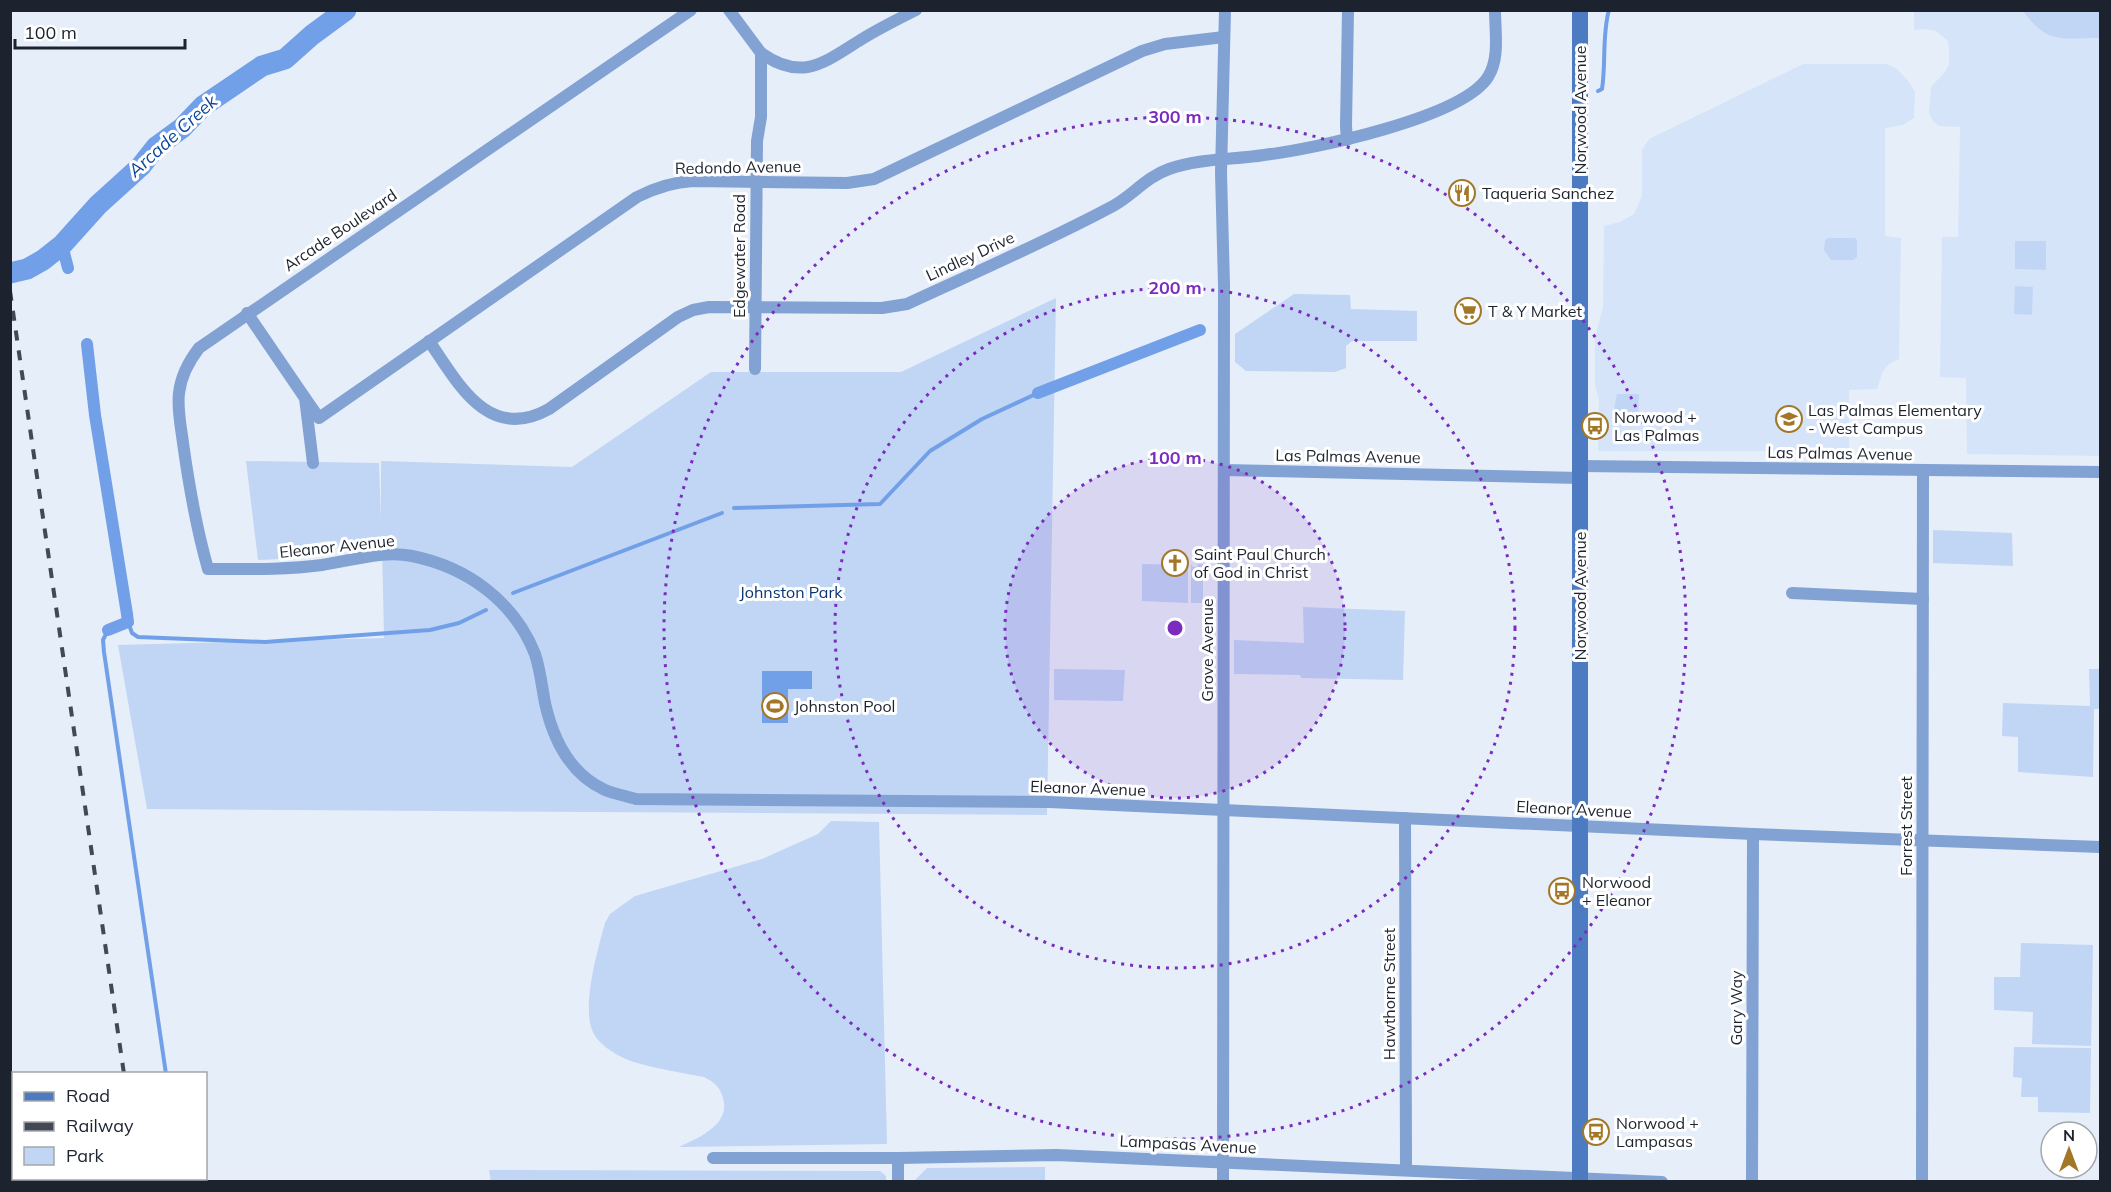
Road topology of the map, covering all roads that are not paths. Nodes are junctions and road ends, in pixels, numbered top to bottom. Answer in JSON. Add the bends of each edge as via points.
{"nodes":[{"id":1,"x":691,"y":10,"type":"edge"},
{"id":2,"x":729,"y":10,"type":"edge"},
{"id":3,"x":916,"y":10,"type":"edge"},
{"id":4,"x":1225,"y":10,"type":"edge"},
{"id":5,"x":1348,"y":10,"type":"edge"},
{"id":6,"x":1495,"y":10,"type":"edge"},
{"id":7,"x":1580,"y":10,"type":"edge"},
{"id":8,"x":1224,"y":37,"type":"junction"},
{"id":9,"x":761,"y":53,"type":"junction"},
{"id":10,"x":1347,"y":140,"type":"junction"},
{"id":11,"x":1221,"y":159,"type":"junction"},
{"id":12,"x":756,"y":182,"type":"junction"},
{"id":13,"x":755,"y":307,"type":"junction"},
{"id":14,"x":247,"y":313,"type":"junction"},
{"id":15,"x":429,"y":341,"type":"junction"},
{"id":16,"x":755,"y":369,"type":"dead end"},
{"id":17,"x":305,"y":398,"type":"junction"},
{"id":18,"x":313,"y":463,"type":"dead end"},
{"id":19,"x":1224,"y":470,"type":"junction"},
{"id":20,"x":1923,"y":470,"type":"junction"},
{"id":21,"x":1580,"y":472,"type":"junction"},
{"id":22,"x":2100,"y":472,"type":"edge"},
{"id":23,"x":208,"y":569,"type":"joint"},
{"id":24,"x":1792,"y":593,"type":"dead end"},
{"id":25,"x":1923,"y":599,"type":"junction"},
{"id":26,"x":1224,"y":810,"type":"junction"},
{"id":27,"x":1405,"y":818,"type":"junction"},
{"id":28,"x":1580,"y":826,"type":"junction"},
{"id":29,"x":1753,"y":834,"type":"junction"},
{"id":30,"x":1923,"y":840,"type":"junction"},
{"id":31,"x":2100,"y":847,"type":"edge"},
{"id":32,"x":713,"y":1158,"type":"dead end"},
{"id":33,"x":898,"y":1158,"type":"junction"},
{"id":34,"x":1223,"y":1162,"type":"junction"},
{"id":35,"x":1406,"y":1170,"type":"junction"},
{"id":36,"x":1580,"y":1180,"type":"edge"},
{"id":37,"x":898,"y":1182,"type":"edge"},
{"id":38,"x":1223,"y":1182,"type":"edge"},
{"id":39,"x":1662,"y":1182,"type":"edge"},
{"id":40,"x":1752,"y":1182,"type":"edge"},
{"id":41,"x":1922,"y":1182,"type":"edge"}],
"edges":[{"from":1,"to":14,"type":"street","name":"Arcade Boulevard"},
{"from":2,"to":9,"type":"street"},
{"from":3,"to":9,"type":"street","via":[[818,65],[784,65]]},
{"from":4,"to":8,"type":"street","name":"Grove Avenue"},
{"from":5,"to":10,"type":"street"},
{"from":6,"to":10,"type":"street","name":"Lindley Drive","via":[[1494,63],[1477,90],[1446,109]]},
{"from":7,"to":21,"type":"main road","name":"Norwood Avenue"},
{"from":8,"to":11,"type":"street","name":"Grove Avenue"},
{"from":8,"to":12,"type":"street","name":"Redondo Avenue","via":[[1165,44],[1142,51],[874,179],[846,183]]},
{"from":9,"to":12,"type":"street","name":"Edgewater Road"},
{"from":10,"to":11,"type":"street","name":"Lindley Drive","via":[[1263,156]]},
{"from":11,"to":13,"type":"street","name":"Lindley Drive","via":[[1183,164],[1151,177],[1112,207],[907,304],[882,308]]},
{"from":11,"to":19,"type":"street","name":"Grove Avenue"},
{"from":12,"to":13,"type":"street","name":"Edgewater Road"},
{"from":12,"to":15,"type":"street","name":"Redondo Avenue","via":[[684,181],[644,193]]},
{"from":13,"to":15,"type":"street","name":"Lindley Drive","via":[[709,307],[685,313],[549,409],[525,418],[500,417],[477,405]]},
{"from":13,"to":16,"type":"street","name":"Edgewater Road"},
{"from":14,"to":17,"type":"street"},
{"from":14,"to":23,"type":"street","name":"Arcade Boulevard","via":[[199,348],[186,368],[179,391],[189,486]]},
{"from":15,"to":17,"type":"street","name":"Redondo Avenue","via":[[319,418]]},
{"from":17,"to":18,"type":"street"},
{"from":19,"to":21,"type":"street","name":"Las Palmas Avenue"},
{"from":19,"to":26,"type":"street","name":"Grove Avenue"},
{"from":20,"to":21,"type":"street","name":"Las Palmas Avenue"},
{"from":20,"to":22,"type":"street","name":"Las Palmas Avenue"},
{"from":20,"to":25,"type":"street","name":"Forrest Street"},
{"from":21,"to":28,"type":"main road","name":"Norwood Avenue"},
{"from":23,"to":26,"type":"street","name":"Eleanor Avenue","via":[[271,570],[375,555],[409,555],[442,563],[472,578],[499,599],[520,625],[535,655],[558,745],[578,771],[605,790],[636,799],[1049,802]]},
{"from":24,"to":25,"type":"street"},
{"from":25,"to":30,"type":"street","name":"Forrest Street"},
{"from":26,"to":27,"type":"street","name":"Eleanor Avenue"},
{"from":26,"to":34,"type":"street","name":"Grove Avenue"},
{"from":27,"to":28,"type":"street","name":"Eleanor Avenue"},
{"from":27,"to":35,"type":"street","name":"Hawthorne Street"},
{"from":28,"to":29,"type":"street","name":"Eleanor Avenue"},
{"from":28,"to":36,"type":"main road","name":"Norwood Avenue"},
{"from":29,"to":30,"type":"street","name":"Eleanor Avenue"},
{"from":29,"to":40,"type":"street","name":"Gary Way"},
{"from":30,"to":31,"type":"street","name":"Eleanor Avenue"},
{"from":30,"to":41,"type":"street","name":"Forrest Street"},
{"from":32,"to":33,"type":"street","name":"Lampasas Avenue"},
{"from":33,"to":34,"type":"street","name":"Lampasas Avenue","via":[[1050,1155]]},
{"from":33,"to":37,"type":"street"},
{"from":34,"to":35,"type":"street","name":"Lampasas Avenue"},
{"from":34,"to":38,"type":"street","name":"Grove Avenue"},
{"from":35,"to":36,"type":"street","name":"Lampasas Avenue"},
{"from":36,"to":39,"type":"street","name":"Lampasas Avenue"}]}
